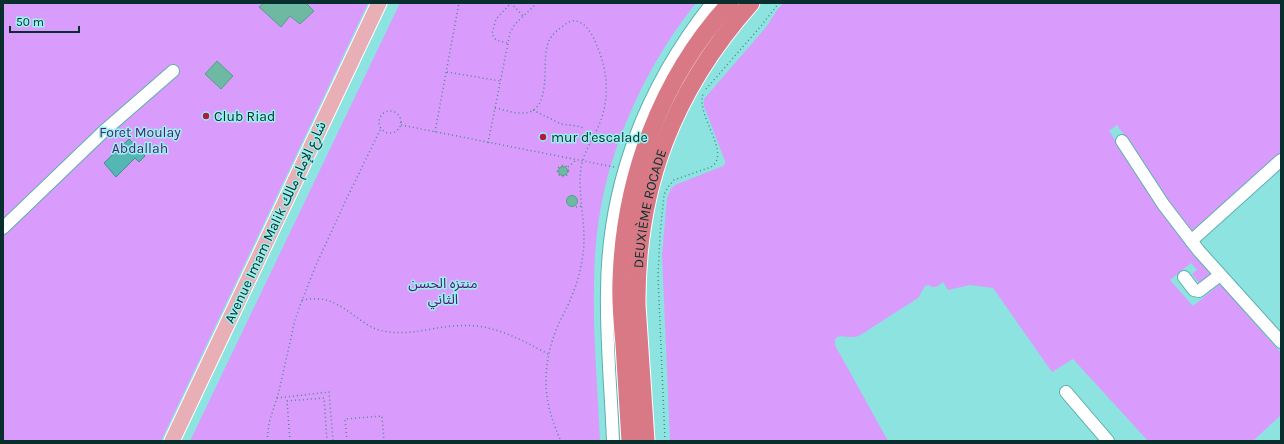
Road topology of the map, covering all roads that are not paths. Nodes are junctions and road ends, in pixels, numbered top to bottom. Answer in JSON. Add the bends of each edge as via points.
{"nodes":[{"id":1,"x":379,"y":3,"type":"edge"},
{"id":2,"x":389,"y":3,"type":"edge"},
{"id":3,"x":712,"y":3,"type":"edge"},
{"id":4,"x":730,"y":3,"type":"edge"},
{"id":5,"x":751,"y":3,"type":"edge"},
{"id":6,"x":173,"y":71,"type":"dead end"},
{"id":7,"x":1122,"y":141,"type":"dead end"},
{"id":8,"x":1281,"y":160,"type":"edge"},
{"id":9,"x":3,"y":228,"type":"edge"},
{"id":10,"x":1191,"y":241,"type":"junction"},
{"id":11,"x":1220,"y":274,"type":"junction"},
{"id":12,"x":1184,"y":277,"type":"dead end"},
{"id":13,"x":1281,"y":342,"type":"edge"},
{"id":14,"x":1066,"y":392,"type":"dead end"},
{"id":15,"x":172,"y":441,"type":"edge"},
{"id":16,"x":183,"y":441,"type":"edge"},
{"id":17,"x":613,"y":441,"type":"edge"},
{"id":18,"x":630,"y":441,"type":"edge"},
{"id":19,"x":646,"y":441,"type":"edge"},
{"id":20,"x":1108,"y":441,"type":"edge"}],
"edges":[{"from":1,"to":15,"type":"main road","name":"Avenue Imam Malik شارع الإمام مالك"},
{"from":2,"to":16,"type":"main road","name":"Avenue Imam Malik شارع الإمام مالك"},
{"from":3,"to":17,"type":"street","via":[[672,59],[653,94],[624,169],[615,208],[607,290]]},
{"from":4,"to":18,"type":"highway","name":"DEUXIÈME ROCADE","via":[[697,45],[673,84],[653,126],[632,191],[624,237],[621,283]]},
{"from":5,"to":19,"type":"highway","name":"DEUXIÈME ROCADE","via":[[715,47],[687,91],[668,131],[648,195],[640,238],[637,283]]},
{"from":6,"to":9,"type":"street","via":[[104,131]]},
{"from":7,"to":10,"type":"street","via":[[1163,204]]},
{"from":8,"to":10,"type":"street"},
{"from":10,"to":11,"type":"street"},
{"from":11,"to":12,"type":"street","via":[[1199,291],[1194,290]]},
{"from":11,"to":13,"type":"street"},
{"from":14,"to":20,"type":"street"}]}
